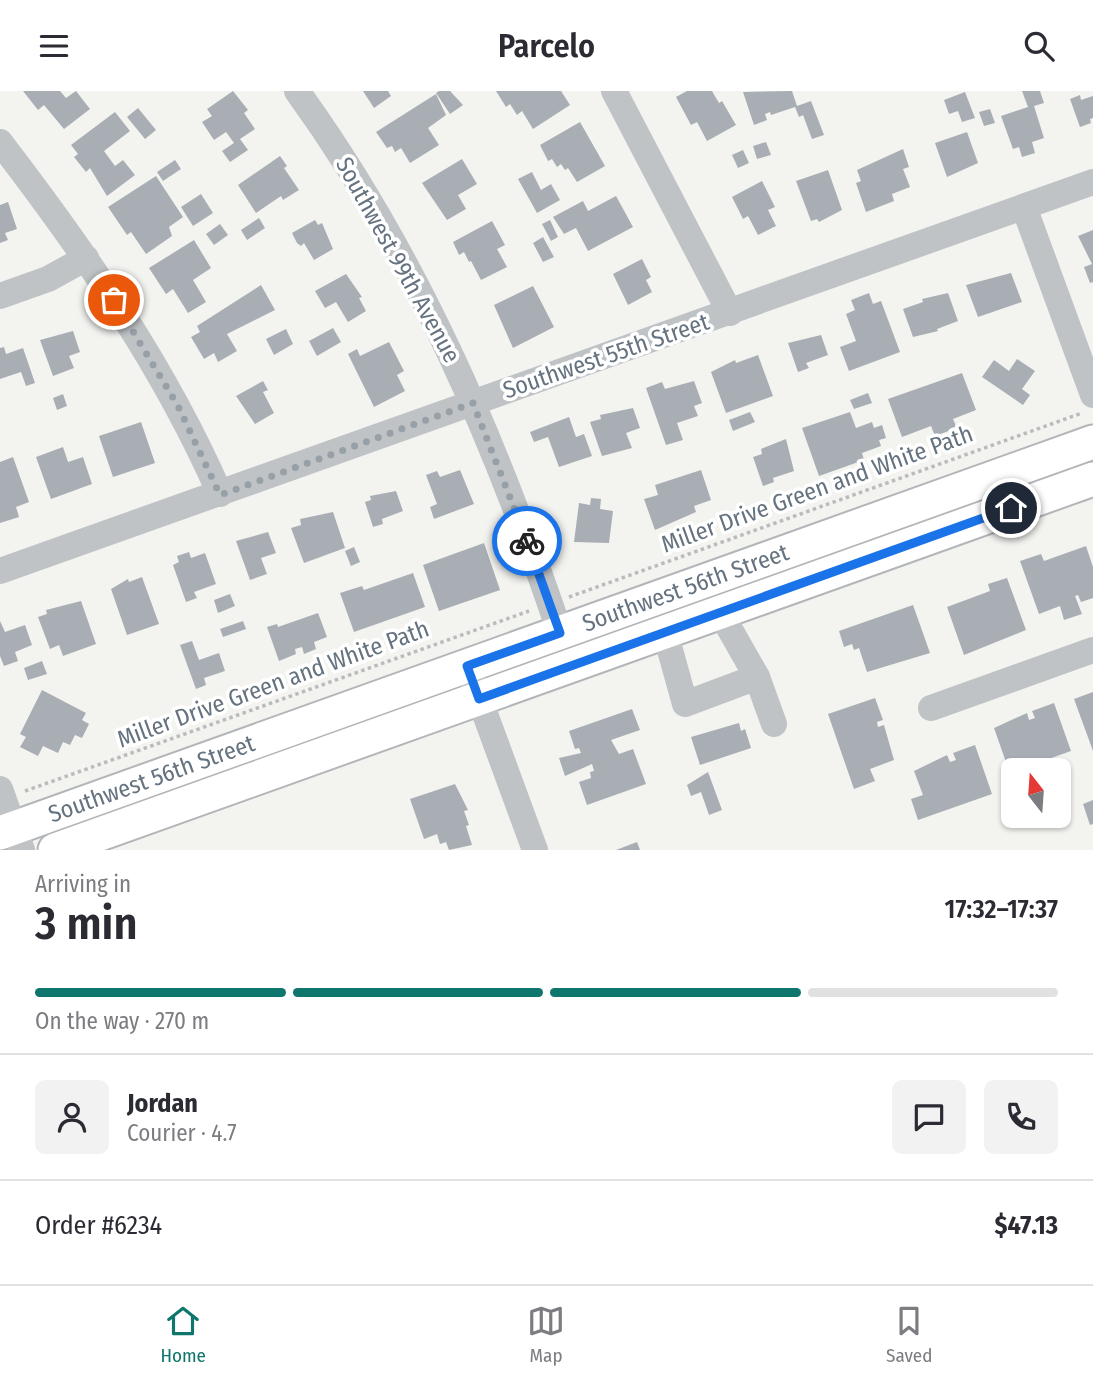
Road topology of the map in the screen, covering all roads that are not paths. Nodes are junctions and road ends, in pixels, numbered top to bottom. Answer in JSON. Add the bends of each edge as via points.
{"nodes":[{"id":1,"x":297,"y":91,"type":"edge"},
{"id":2,"x":614,"y":91,"type":"edge"},
{"id":3,"x":0,"y":142,"type":"edge"},
{"id":4,"x":1093,"y":182,"type":"edge"},
{"id":5,"x":1024,"y":207,"type":"junction"},
{"id":6,"x":86,"y":258,"type":"junction"},
{"id":7,"x":0,"y":296,"type":"edge"},
{"id":8,"x":730,"y":313,"type":"junction"},
{"id":9,"x":1093,"y":395,"type":"edge"},
{"id":10,"x":473,"y":403,"type":"junction"},
{"id":11,"x":1085,"y":429,"type":"edge"},
{"id":12,"x":1093,"y":479,"type":"edge"},
{"id":13,"x":220,"y":495,"type":"junction"},
{"id":14,"x":0,"y":571,"type":"edge"},
{"id":15,"x":720,"y":612,"type":"junction"},
{"id":16,"x":665,"y":632,"type":"junction"},
{"id":17,"x":560,"y":633,"type":"junction"},
{"id":18,"x":1093,"y":650,"type":"edge"},
{"id":19,"x":467,"y":666,"type":"junction"},
{"id":20,"x":757,"y":677,"type":"junction"},
{"id":21,"x":479,"y":699,"type":"junction"},
{"id":22,"x":932,"y":708,"type":"dead end"},
{"id":23,"x":774,"y":724,"type":"dead end"},
{"id":24,"x":13,"y":790,"type":"edge"},
{"id":25,"x":12,"y":837,"type":"edge"},
{"id":26,"x":75,"y":847,"type":"edge"},
{"id":27,"x":534,"y":850,"type":"edge"}],
"edges":[{"from":1,"to":10,"type":"street","name":"Southwest 99th Avenue","via":[[400,254]]},
{"from":2,"to":8,"type":"street"},
{"from":3,"to":6,"type":"street"},
{"from":4,"to":5,"type":"street","name":"Southwest 55th Street"},
{"from":5,"to":8,"type":"street","name":"Southwest 55th Street"},
{"from":5,"to":9,"type":"street"},
{"from":6,"to":7,"type":"street","via":[[48,279]]},
{"from":6,"to":13,"type":"street","via":[[169,389]]},
{"from":8,"to":10,"type":"street","name":"Southwest 55th Street"},
{"from":10,"to":13,"type":"street","name":"Southwest 55th Street"},
{"from":10,"to":17,"type":"street","name":"Southwest 99th Avenue"},
{"from":11,"to":17,"type":"main road","name":"Southwest 56th Street"},
{"from":12,"to":15,"type":"main road","name":"Southwest 56th Street"},
{"from":13,"to":14,"type":"street","name":"Southwest 55th Street"},
{"from":15,"to":16,"type":"main road","name":"Southwest 56th Street"},
{"from":15,"to":20,"type":"street"},
{"from":16,"to":20,"type":"street","via":[[685,704]]},
{"from":16,"to":21,"type":"main road","name":"Southwest 56th Street"},
{"from":17,"to":19,"type":"main road","name":"Southwest 56th Street"},
{"from":18,"to":22,"type":"street"},
{"from":19,"to":21,"type":"street"},
{"from":19,"to":25,"type":"main road","name":"Southwest 56th Street"},
{"from":20,"to":23,"type":"street"},
{"from":21,"to":26,"type":"main road","name":"Southwest 56th Street"},
{"from":21,"to":27,"type":"street"},
{"from":24,"to":25,"type":"street"}]}
